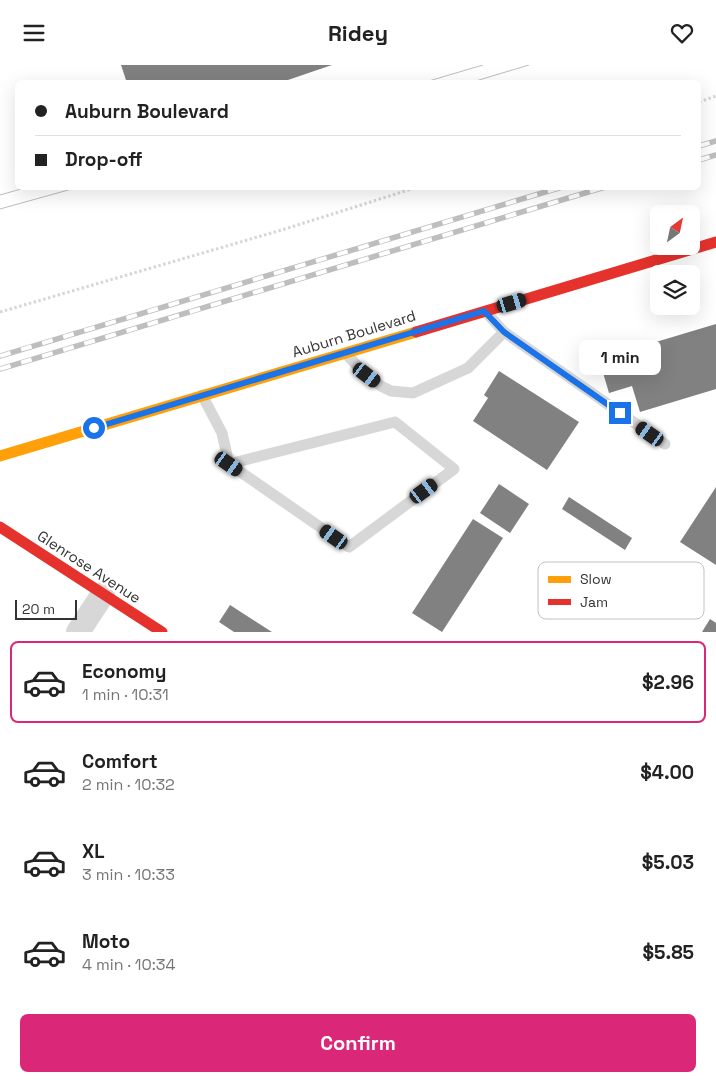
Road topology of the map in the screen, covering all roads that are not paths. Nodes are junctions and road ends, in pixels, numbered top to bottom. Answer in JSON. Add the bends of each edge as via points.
{"nodes":[{"id":1,"x":716,"y":242,"type":"edge"},
{"id":2,"x":484,"y":311,"type":"junction"},
{"id":3,"x":504,"y":332,"type":"junction"},
{"id":4,"x":345,"y":353,"type":"junction"},
{"id":5,"x":202,"y":395,"type":"junction"},
{"id":6,"x":665,"y":444,"type":"dead end"},
{"id":7,"x":0,"y":456,"type":"edge"},
{"id":8,"x":229,"y":464,"type":"junction"},
{"id":9,"x":0,"y":527,"type":"edge"},
{"id":10,"x":103,"y":595,"type":"junction"},
{"id":11,"x":78,"y":632,"type":"edge"},
{"id":12,"x":162,"y":632,"type":"edge"}],
"edges":[{"from":1,"to":2,"type":"street","name":"Auburn Boulevard"},
{"from":2,"to":3,"type":"lane"},
{"from":2,"to":4,"type":"street","name":"Auburn Boulevard"},
{"from":3,"to":4,"type":"lane","via":[[468,368],[413,393],[392,391],[381,386]]},
{"from":3,"to":6,"type":"lane"},
{"from":4,"to":5,"type":"street","name":"Auburn Boulevard"},
{"from":5,"to":7,"type":"street","name":"Auburn Boulevard"},
{"from":5,"to":8,"type":"lane","via":[[222,433]]},
{"from":8,"to":8,"type":"lane","via":[[349,547],[454,469],[395,422]]},
{"from":9,"to":10,"type":"street","name":"Glenrose Avenue"},
{"from":10,"to":11,"type":"street"},
{"from":10,"to":12,"type":"street","name":"Glenrose Avenue"}]}
